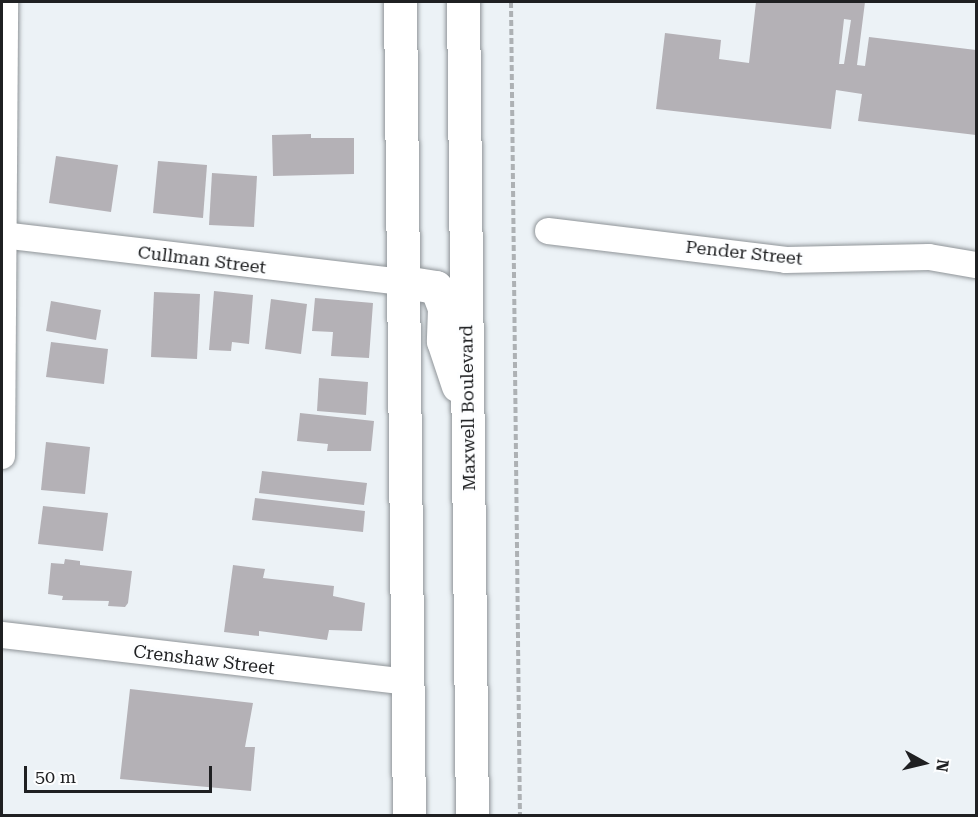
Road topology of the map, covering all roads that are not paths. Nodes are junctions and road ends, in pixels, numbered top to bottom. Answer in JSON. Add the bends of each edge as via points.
{"nodes":[{"id":1,"x":5,"y":2,"type":"edge"},
{"id":2,"x":400,"y":2,"type":"edge"},
{"id":3,"x":463,"y":2,"type":"edge"},
{"id":4,"x":548,"y":231,"type":"dead end"},
{"id":5,"x":2,"y":235,"type":"edge"},
{"id":6,"x":976,"y":265,"type":"edge"},
{"id":7,"x":404,"y":282,"type":"junction"},
{"id":8,"x":468,"y":416,"type":"junction"},
{"id":9,"x":2,"y":456,"type":"edge"},
{"id":10,"x":2,"y":635,"type":"edge"},
{"id":11,"x":407,"y":682,"type":"junction"},
{"id":12,"x":409,"y":816,"type":"edge"},
{"id":13,"x":472,"y":816,"type":"edge"}],
"edges":[{"from":1,"to":5,"type":"street"},
{"from":2,"to":7,"type":"main road"},
{"from":3,"to":8,"type":"main road","name":"Maxwell Boulevard"},
{"from":4,"to":6,"type":"street","name":"Pender Street","via":[[786,260],[929,257]]},
{"from":5,"to":7,"type":"street","name":"Cullman Street"},
{"from":5,"to":9,"type":"street"},
{"from":7,"to":8,"type":"main road","via":[[436,286],[444,308],[443,341]]},
{"from":7,"to":11,"type":"main road"},
{"from":8,"to":13,"type":"main road","name":"Maxwell Boulevard"},
{"from":10,"to":11,"type":"street","name":"Crenshaw Street"},
{"from":11,"to":12,"type":"main road"}]}
